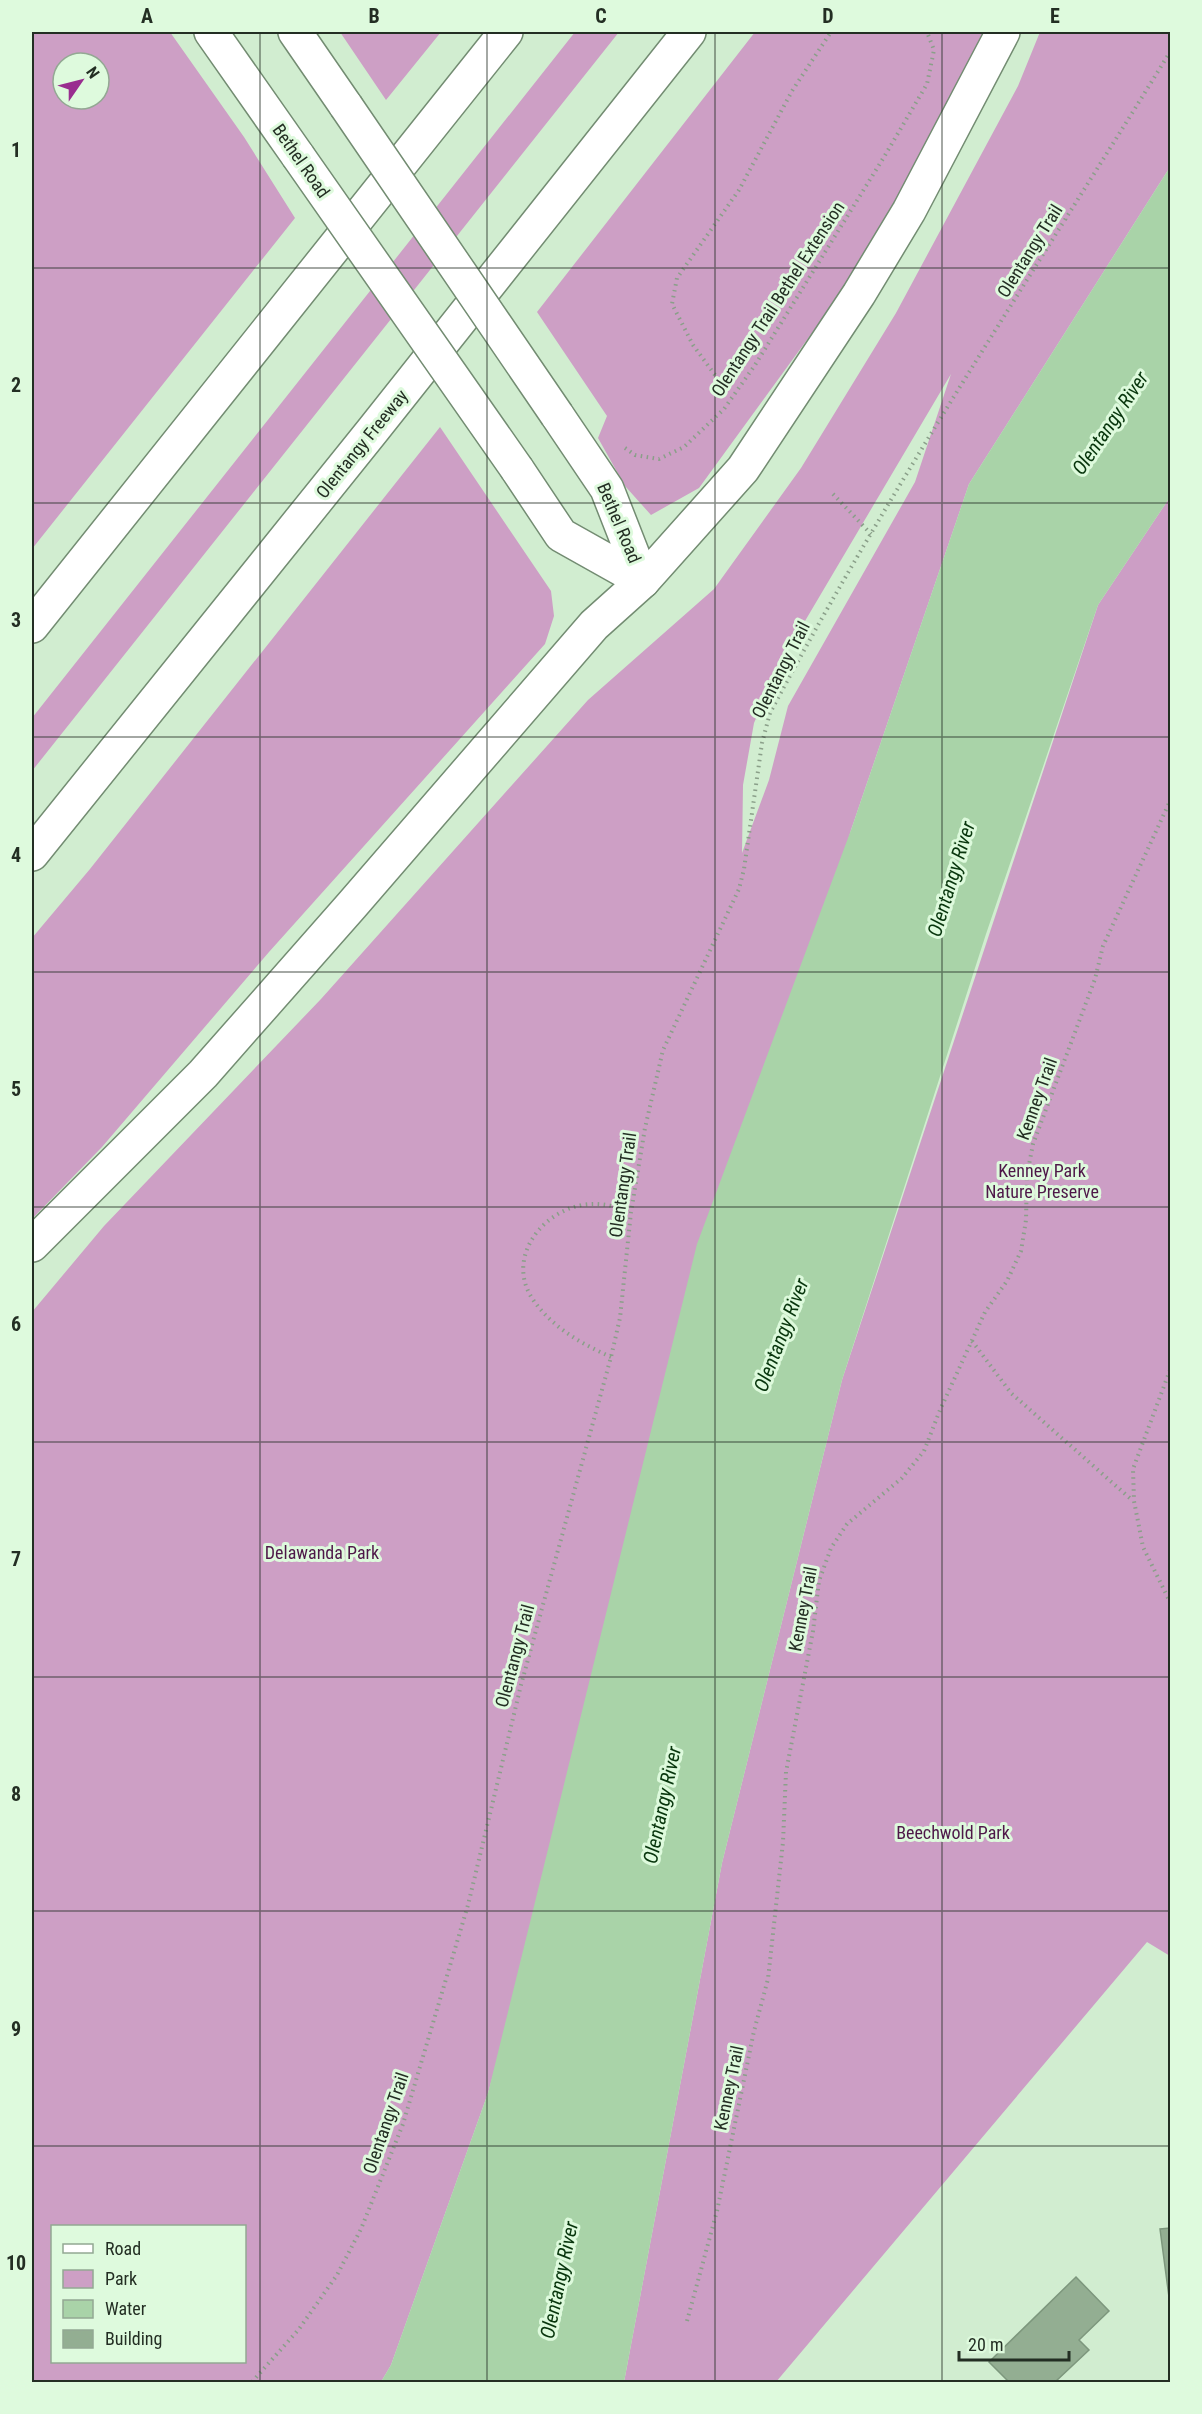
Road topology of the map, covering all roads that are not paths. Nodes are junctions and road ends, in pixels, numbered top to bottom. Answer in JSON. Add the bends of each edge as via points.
{"nodes":[{"id":1,"x":211,"y":32,"type":"edge"},
{"id":2,"x":295,"y":32,"type":"edge"},
{"id":3,"x":506,"y":32,"type":"edge"},
{"id":4,"x":689,"y":32,"type":"edge"},
{"id":5,"x":1003,"y":32,"type":"edge"},
{"id":6,"x":643,"y":581,"type":"junction"},
{"id":7,"x":32,"y":627,"type":"edge"},
{"id":8,"x":32,"y":854,"type":"edge"},
{"id":9,"x":32,"y":1245,"type":"edge"}],
"edges":[{"from":1,"to":6,"type":"main road","name":"Bethel Road","bridge":true,"via":[[561,535]]},
{"from":2,"to":6,"type":"main road","name":"Bethel Road","bridge":true,"via":[[607,489]]},
{"from":3,"to":7,"type":"main road"},
{"from":4,"to":8,"type":"main road","name":"Olentangy Freeway"},
{"from":5,"to":6,"type":"main road","via":[[909,211],[852,304],[743,469]]},
{"from":6,"to":9,"type":"main road","via":[[594,625],[203,1074]]}]}
